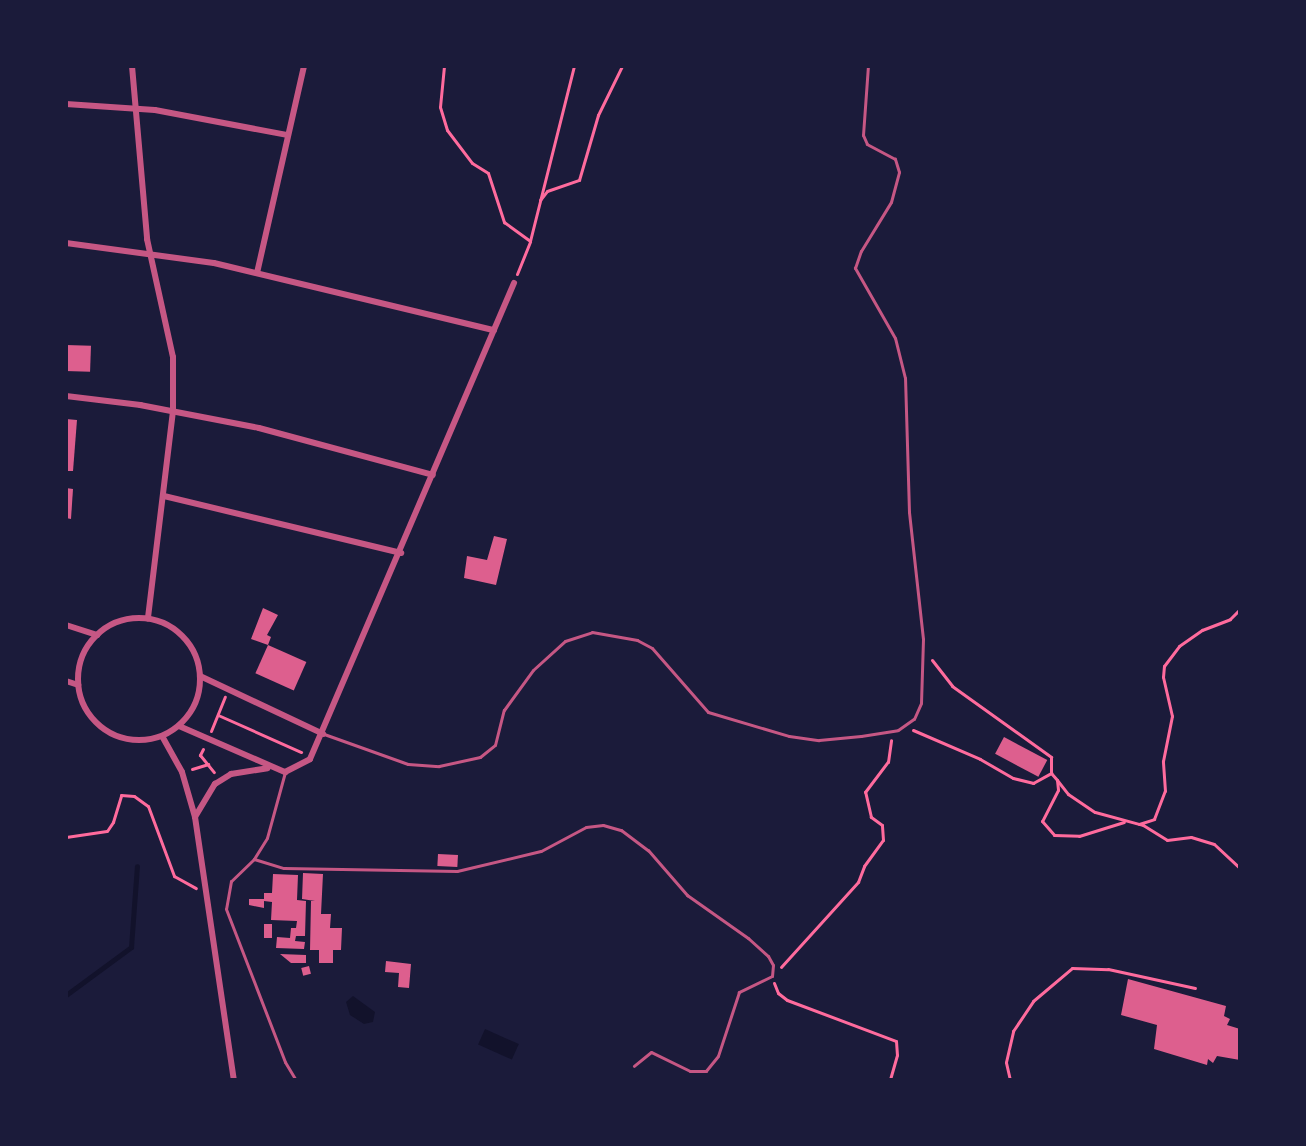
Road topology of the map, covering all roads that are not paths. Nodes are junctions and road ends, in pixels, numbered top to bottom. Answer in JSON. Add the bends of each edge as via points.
{"nodes":[{"id":1,"x":132,"y":66,"type":"edge"},
{"id":2,"x":304,"y":66,"type":"edge"},
{"id":3,"x":868,"y":66,"type":"edge"},
{"id":4,"x":66,"y":104,"type":"edge"},
{"id":5,"x":135,"y":108,"type":"junction"},
{"id":6,"x":287,"y":135,"type":"junction"},
{"id":7,"x":66,"y":243,"type":"edge"},
{"id":8,"x":151,"y":256,"type":"junction"},
{"id":9,"x":257,"y":273,"type":"junction"},
{"id":10,"x":514,"y":283,"type":"road end"},
{"id":11,"x":494,"y":330,"type":"junction"},
{"id":12,"x":66,"y":396,"type":"edge"},
{"id":13,"x":173,"y":411,"type":"junction"},
{"id":14,"x":433,"y":475,"type":"junction"},
{"id":15,"x":164,"y":496,"type":"junction"},
{"id":16,"x":401,"y":553,"type":"junction"},
{"id":17,"x":148,"y":619,"type":"junction"},
{"id":18,"x":66,"y":625,"type":"edge"},
{"id":19,"x":97,"y":635,"type":"junction"},
{"id":20,"x":200,"y":676,"type":"junction"},
{"id":21,"x":66,"y":681,"type":"edge"},
{"id":22,"x":78,"y":685,"type":"junction"},
{"id":23,"x":179,"y":726,"type":"junction"},
{"id":24,"x":323,"y":734,"type":"junction"},
{"id":25,"x":162,"y":736,"type":"junction"},
{"id":26,"x":271,"y":767,"type":"junction"},
{"id":27,"x":285,"y":772,"type":"junction"},
{"id":28,"x":195,"y":817,"type":"junction"},
{"id":29,"x":254,"y":859,"type":"junction"},
{"id":30,"x":634,"y":1066,"type":"dead end"},
{"id":31,"x":234,"y":1080,"type":"edge"},
{"id":32,"x":296,"y":1080,"type":"edge"}],
"edges":[{"from":1,"to":5,"type":"street"},
{"from":2,"to":6,"type":"street"},
{"from":3,"to":24,"type":"lane","via":[[863,135],[867,144],[895,159],[899,172],[891,202],[855,268],[895,338],[905,378],[909,512],[923,649],[921,703],[906,727],[809,739],[715,715],[697,704],[652,648],[592,632],[565,641],[533,670],[504,710],[495,745],[480,757],[439,766],[408,764]]},
{"from":4,"to":5,"type":"street"},
{"from":5,"to":6,"type":"street"},
{"from":5,"to":8,"type":"street"},
{"from":6,"to":9,"type":"street"},
{"from":7,"to":8,"type":"street"},
{"from":8,"to":9,"type":"street"},
{"from":8,"to":13,"type":"street","via":[[170,335]]},
{"from":9,"to":11,"type":"street"},
{"from":10,"to":11,"type":"street"},
{"from":11,"to":14,"type":"street"},
{"from":12,"to":13,"type":"street"},
{"from":13,"to":14,"type":"street","via":[[340,447]]},
{"from":13,"to":15,"type":"street"},
{"from":14,"to":16,"type":"street"},
{"from":15,"to":16,"type":"street"},
{"from":15,"to":17,"type":"street"},
{"from":16,"to":24,"type":"street"},
{"from":17,"to":19,"type":"street","via":[[128,619]]},
{"from":17,"to":20,"type":"street","via":[[184,638]]},
{"from":18,"to":19,"type":"street"},
{"from":19,"to":22,"type":"street","via":[[82,657]]},
{"from":20,"to":23,"type":"street","via":[[191,711]]},
{"from":20,"to":24,"type":"street"},
{"from":21,"to":22,"type":"street"},
{"from":22,"to":25,"type":"street","via":[[93,719],[107,731],[134,739]]},
{"from":23,"to":25,"type":"street"},
{"from":23,"to":26,"type":"street"},
{"from":24,"to":27,"type":"street","via":[[312,757]]},
{"from":25,"to":28,"type":"street","via":[[182,772]]},
{"from":26,"to":27,"type":"street"},
{"from":26,"to":28,"type":"street","via":[[231,774],[215,784]]},
{"from":27,"to":29,"type":"lane","via":[[270,831]]},
{"from":28,"to":31,"type":"street"},
{"from":29,"to":30,"type":"lane","via":[[284,868],[457,871],[541,851],[586,827],[613,827],[638,840],[687,895],[768,956],[772,976],[739,992],[718,1056],[706,1071],[690,1071],[651,1052]]},
{"from":29,"to":32,"type":"lane","via":[[231,881],[227,914]]}]}
